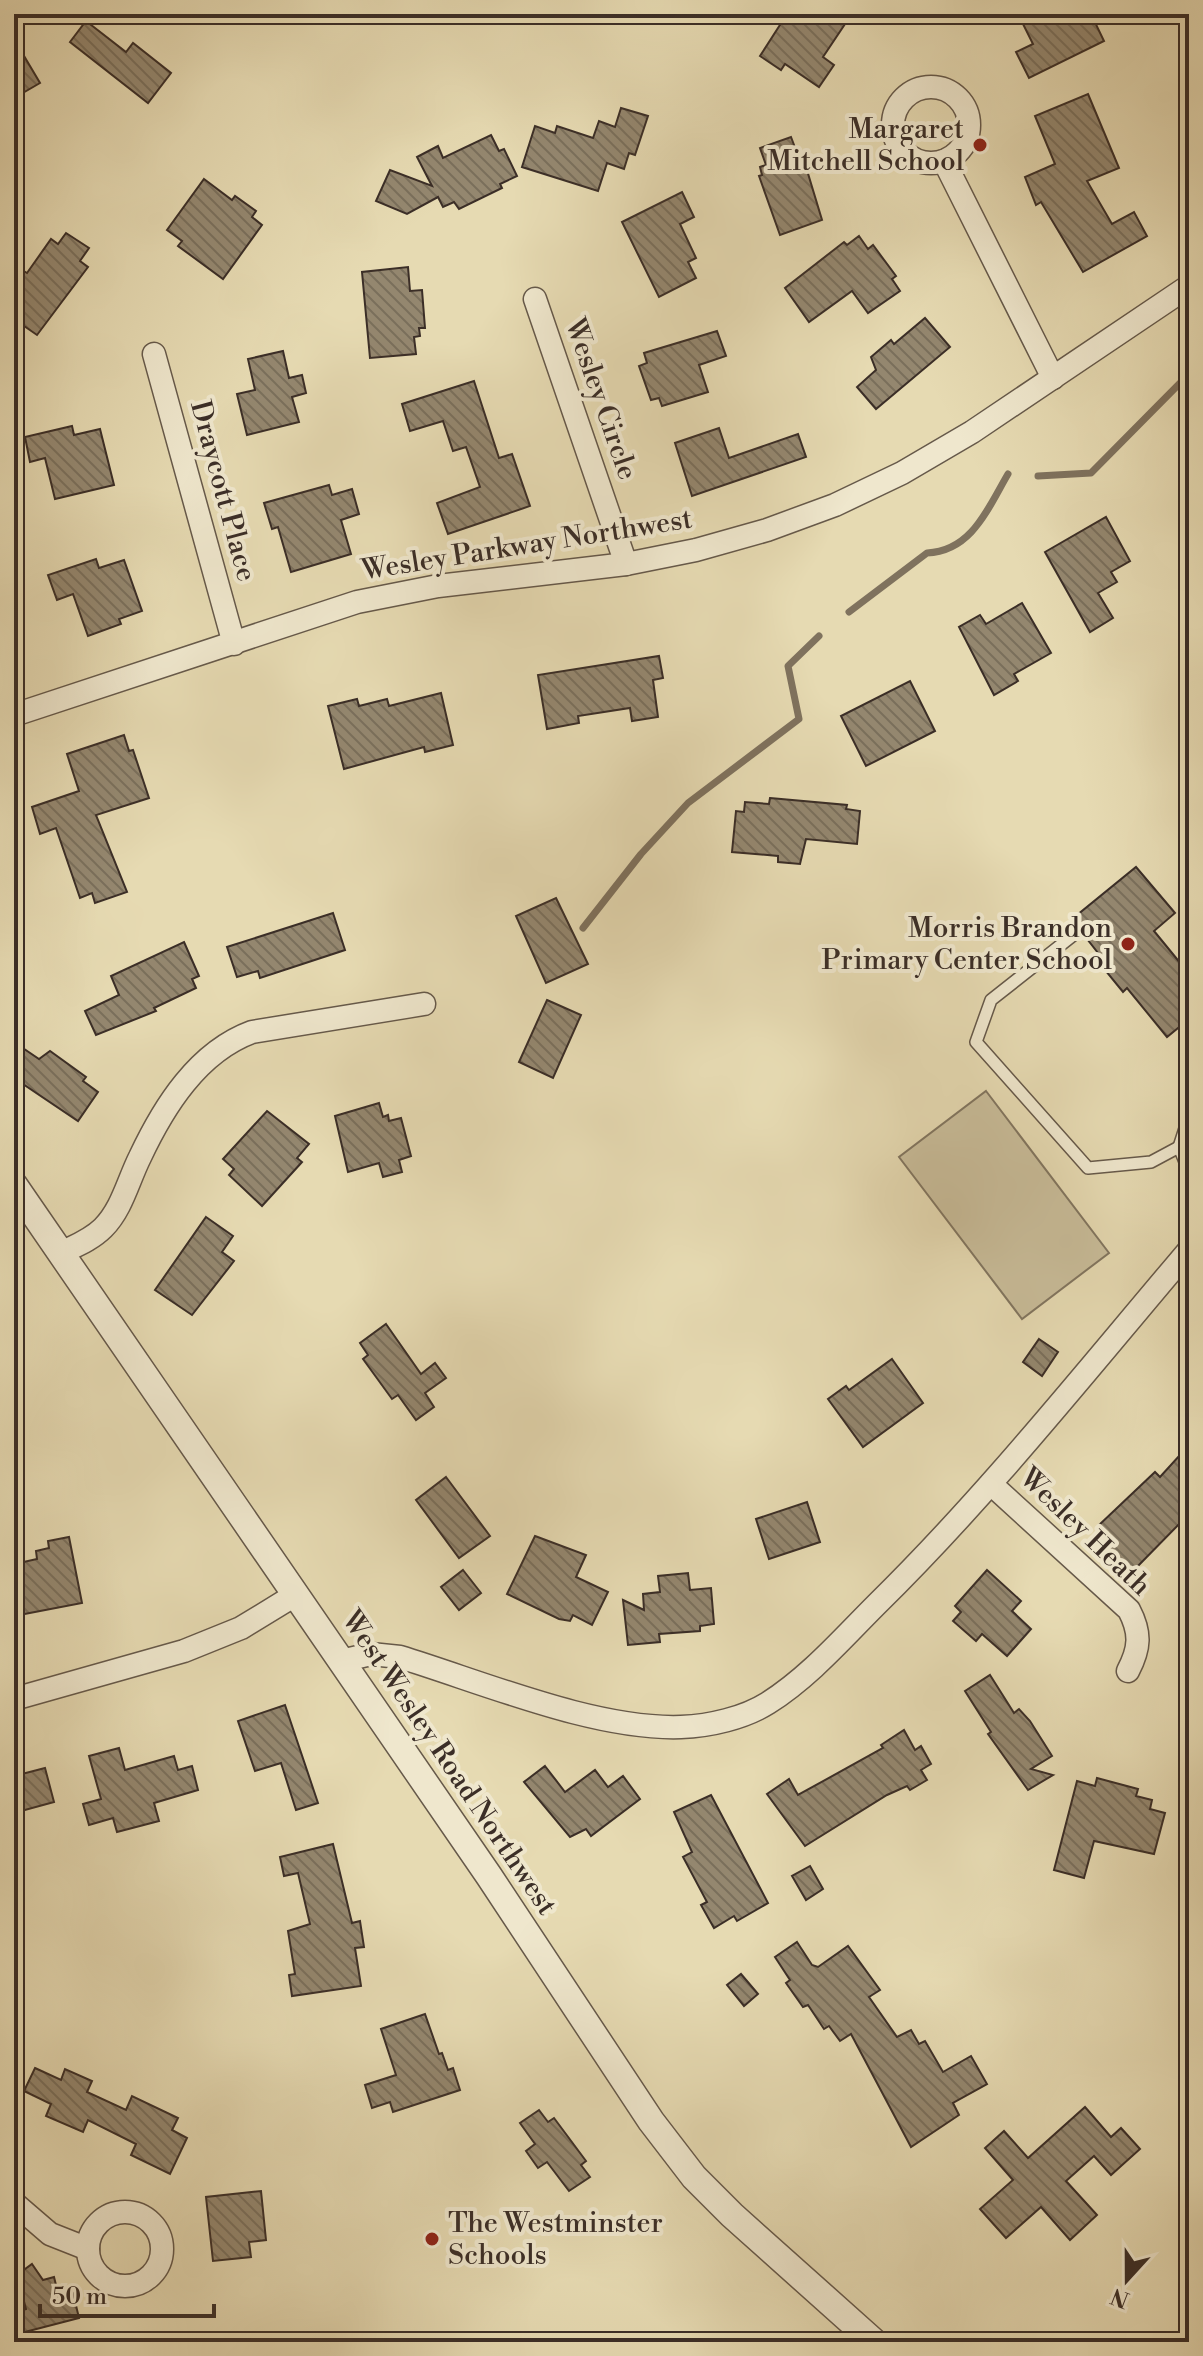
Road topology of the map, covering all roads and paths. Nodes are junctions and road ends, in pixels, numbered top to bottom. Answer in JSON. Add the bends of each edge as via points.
{"nodes":[{"id":1,"x":944,"y":161,"type":"dead end"},
{"id":2,"x":1189,"y":286,"type":"edge"},
{"id":3,"x":535,"y":299,"type":"dead end"},
{"id":4,"x":154,"y":354,"type":"dead end"},
{"id":5,"x":1053,"y":378,"type":"junction"},
{"id":6,"x":626,"y":564,"type":"junction"},
{"id":7,"x":234,"y":644,"type":"junction"},
{"id":8,"x":14,"y":715,"type":"edge"},
{"id":9,"x":1076,"y":933,"type":"dead end"},
{"id":10,"x":424,"y":1004,"type":"dead end"},
{"id":11,"x":1189,"y":1116,"type":"edge"},
{"id":12,"x":1179,"y":1147,"type":"junction"},
{"id":13,"x":1189,"y":1172,"type":"edge"},
{"id":14,"x":14,"y":1185,"type":"edge"},
{"id":15,"x":1189,"y":1250,"type":"edge"},
{"id":16,"x":61,"y":1253,"type":"junction"},
{"id":17,"x":991,"y":1484,"type":"junction"},
{"id":18,"x":295,"y":1595,"type":"junction"},
{"id":19,"x":341,"y":1661,"type":"junction"},
{"id":20,"x":1128,"y":1671,"type":"dead end"},
{"id":21,"x":14,"y":1699,"type":"edge"},
{"id":22,"x":14,"y":2203,"type":"edge"},
{"id":23,"x":88,"y":2249,"type":"dead end"},
{"id":24,"x":874,"y":2342,"type":"edge"}],
"edges":[{"from":1,"to":5,"type":"street"},
{"from":2,"to":5,"type":"street","name":"Wesley Parkway Northwest"},
{"from":3,"to":6,"type":"street","name":"Wesley Circle"},
{"from":4,"to":7,"type":"street","name":"Draycott Place"},
{"from":5,"to":6,"type":"street","name":"Wesley Parkway Northwest","via":[[902,473],[835,505],[725,542]]},
{"from":6,"to":7,"type":"street","name":"Wesley Parkway Northwest","via":[[438,586],[357,602]]},
{"from":7,"to":8,"type":"street","name":"Wesley Parkway Northwest"},
{"from":9,"to":12,"type":"lane","via":[[991,1000],[976,1042],[1088,1168],[1151,1162]]},
{"from":10,"to":16,"type":"street","via":[[252,1032],[229,1041],[209,1055],[163,1116],[103,1228]]},
{"from":11,"to":12,"type":"lane"},
{"from":12,"to":13,"type":"lane"},
{"from":14,"to":16,"type":"street","name":"West Wesley Road Northwest"},
{"from":15,"to":17,"type":"street"},
{"from":16,"to":18,"type":"street","name":"West Wesley Road Northwest"},
{"from":17,"to":19,"type":"street","via":[[801,1679],[765,1705],[724,1721],[681,1727],[623,1721],[400,1657],[371,1654]]},
{"from":17,"to":20,"type":"street","name":"Wesley Heath","via":[[1129,1610],[1139,1639]]},
{"from":18,"to":19,"type":"street","name":"West Wesley Road Northwest"},
{"from":18,"to":21,"type":"street","via":[[241,1628],[184,1651]]},
{"from":19,"to":24,"type":"street","name":"West Wesley Road Northwest","via":[[694,2177]]},
{"from":22,"to":23,"type":"street","via":[[50,2234]]}]}
